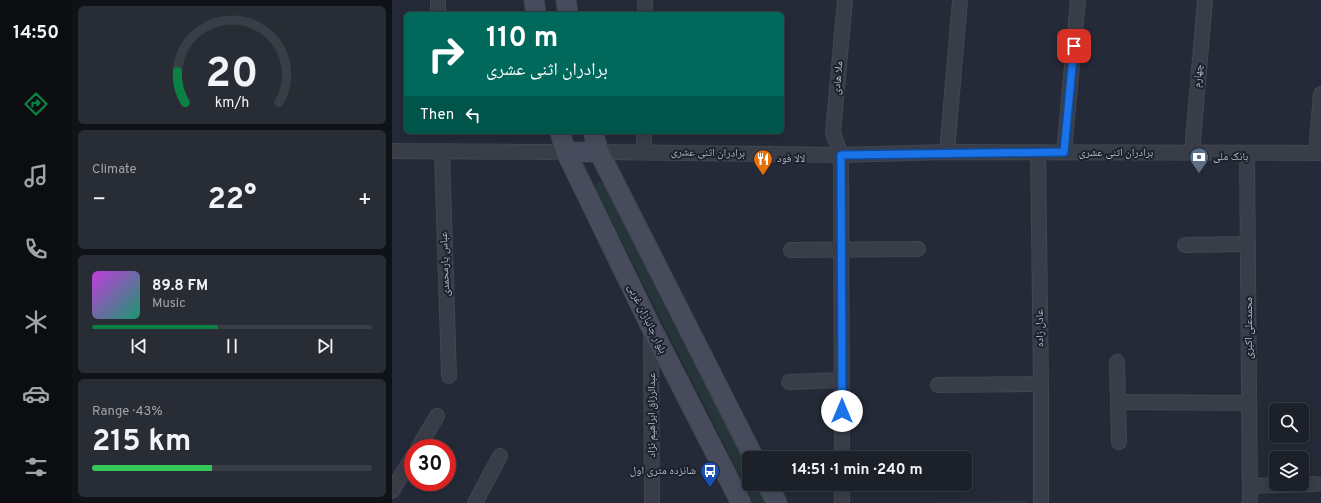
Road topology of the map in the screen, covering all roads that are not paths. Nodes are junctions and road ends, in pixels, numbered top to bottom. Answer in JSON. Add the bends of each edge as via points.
{"nodes":[{"id":1,"x":438,"y":0,"type":"edge"},
{"id":2,"x":534,"y":0,"type":"edge"},
{"id":3,"x":566,"y":0,"type":"edge"},
{"id":4,"x":645,"y":0,"type":"edge"},
{"id":5,"x":845,"y":0,"type":"edge"},
{"id":6,"x":960,"y":0,"type":"edge"},
{"id":7,"x":1078,"y":0,"type":"edge"},
{"id":8,"x":1205,"y":0,"type":"edge"},
{"id":9,"x":438,"y":12,"type":"edge"},
{"id":10,"x":536,"y":12,"type":"edge"},
{"id":11,"x":568,"y":12,"type":"edge"},
{"id":12,"x":644,"y":12,"type":"edge"},
{"id":13,"x":1321,"y":94,"type":"edge"},
{"id":14,"x":561,"y":134,"type":"edge"},
{"id":15,"x":594,"y":134,"type":"edge"},
{"id":16,"x":644,"y":134,"type":"edge"},
{"id":17,"x":392,"y":151,"type":"edge"},
{"id":18,"x":442,"y":152,"type":"junction"},
{"id":19,"x":566,"y":152,"type":"junction"},
{"id":20,"x":599,"y":152,"type":"junction"},
{"id":21,"x":644,"y":152,"type":"junction"},
{"id":22,"x":947,"y":152,"type":"junction"},
{"id":23,"x":1038,"y":152,"type":"junction"},
{"id":24,"x":1064,"y":152,"type":"junction"},
{"id":25,"x":1192,"y":153,"type":"junction"},
{"id":26,"x":1247,"y":153,"type":"junction"},
{"id":27,"x":1318,"y":153,"type":"edge"},
{"id":28,"x":841,"y":155,"type":"junction"},
{"id":29,"x":1248,"y":244,"type":"junction"},
{"id":30,"x":1185,"y":245,"type":"dead end"},
{"id":31,"x":918,"y":249,"type":"dead end"},
{"id":32,"x":791,"y":250,"type":"dead end"},
{"id":33,"x":841,"y":250,"type":"junction"},
{"id":34,"x":651,"y":327,"type":"junction"},
{"id":35,"x":1117,"y":362,"type":"dead end"},
{"id":36,"x":450,"y":376,"type":"dead end"},
{"id":37,"x":842,"y":380,"type":"junction"},
{"id":38,"x":789,"y":382,"type":"dead end"},
{"id":39,"x":1041,"y":384,"type":"junction"},
{"id":40,"x":938,"y":385,"type":"dead end"},
{"id":41,"x":1118,"y":402,"type":"junction"},
{"id":42,"x":1249,"y":404,"type":"junction"},
{"id":43,"x":437,"y":416,"type":"dead end"},
{"id":44,"x":423,"y":439,"type":"edge"},
{"id":45,"x":1119,"y":442,"type":"dead end"},
{"id":46,"x":750,"y":451,"type":"edge"},
{"id":47,"x":842,"y":451,"type":"edge"},
{"id":48,"x":500,"y":456,"type":"dead end"},
{"id":49,"x":404,"y":471,"type":"edge"},
{"id":50,"x":1316,"y":484,"type":"dead end"},
{"id":51,"x":1250,"y":486,"type":"junction"},
{"id":52,"x":392,"y":491,"type":"edge"},
{"id":53,"x":771,"y":491,"type":"edge"},
{"id":54,"x":842,"y":491,"type":"edge"},
{"id":55,"x":475,"y":503,"type":"edge"},
{"id":56,"x":652,"y":503,"type":"edge"},
{"id":57,"x":741,"y":503,"type":"edge"},
{"id":58,"x":777,"y":503,"type":"edge"},
{"id":59,"x":842,"y":503,"type":"edge"},
{"id":60,"x":1040,"y":503,"type":"edge"},
{"id":61,"x":1250,"y":503,"type":"edge"}],
"edges":[{"from":1,"to":9,"type":"street"},
{"from":2,"to":10,"type":"main road"},
{"from":3,"to":11,"type":"main road"},
{"from":4,"to":12,"type":"street"},
{"from":5,"to":28,"type":"street","name":"ملا هادی","via":[[833,133]]},
{"from":6,"to":22,"type":"street"},
{"from":7,"to":24,"type":"street"},
{"from":8,"to":25,"type":"street","name":"چهارم"},
{"from":13,"to":27,"type":"street"},
{"from":14,"to":19,"type":"main road","name":"بلوار جانبازان غربی"},
{"from":15,"to":20,"type":"main road"},
{"from":16,"to":21,"type":"street"},
{"from":17,"to":18,"type":"street"},
{"from":18,"to":19,"type":"street"},
{"from":18,"to":36,"type":"street","name":"عباس یارمحمدی"},
{"from":19,"to":20,"type":"main road"},
{"from":19,"to":34,"type":"main road","name":"بلوار جانبازان غربی"},
{"from":20,"to":21,"type":"street","name":"برادران اثنی عشری"},
{"from":20,"to":46,"type":"main road"},
{"from":21,"to":28,"type":"street","name":"برادران اثنی عشری"},
{"from":22,"to":23,"type":"street","name":"برادران اثنی عشری"},
{"from":22,"to":28,"type":"street","name":"برادران اثنی عشری"},
{"from":23,"to":24,"type":"street","name":"برادران اثنی عشری"},
{"from":23,"to":39,"type":"street","name":"عادل زاده"},
{"from":24,"to":25,"type":"street","name":"برادران اثنی عشری"},
{"from":25,"to":26,"type":"street","name":"برادران اثنی عشری"},
{"from":26,"to":27,"type":"street","name":"برادران اثنی عشری"},
{"from":26,"to":29,"type":"street","name":"محمدعلی اکبری"},
{"from":28,"to":33,"type":"street","name":"ملا هادی"},
{"from":29,"to":30,"type":"street"},
{"from":29,"to":42,"type":"street","name":"محمدعلی اکبری"},
{"from":31,"to":33,"type":"street"},
{"from":32,"to":33,"type":"street"},
{"from":33,"to":37,"type":"street","name":"ملا هادی"},
{"from":34,"to":56,"type":"street","name":"عبدالرزاق ابراهیم نژاد"},
{"from":34,"to":57,"type":"main road","name":"بلوار جانبازان غربی"},
{"from":35,"to":41,"type":"street"},
{"from":37,"to":38,"type":"street"},
{"from":37,"to":47,"type":"street","name":"ملا هادی"},
{"from":39,"to":40,"type":"street"},
{"from":39,"to":60,"type":"street","name":"عادل زاده"},
{"from":41,"to":42,"type":"street"},
{"from":41,"to":45,"type":"street"},
{"from":42,"to":51,"type":"street","name":"محمدعلی اکبری"},
{"from":43,"to":44,"type":"street"},
{"from":48,"to":55,"type":"street"},
{"from":49,"to":52,"type":"street"},
{"from":50,"to":51,"type":"street"},
{"from":51,"to":61,"type":"street","name":"محمدعلی اکبری"},
{"from":53,"to":58,"type":"main road"},
{"from":54,"to":59,"type":"street"}]}
